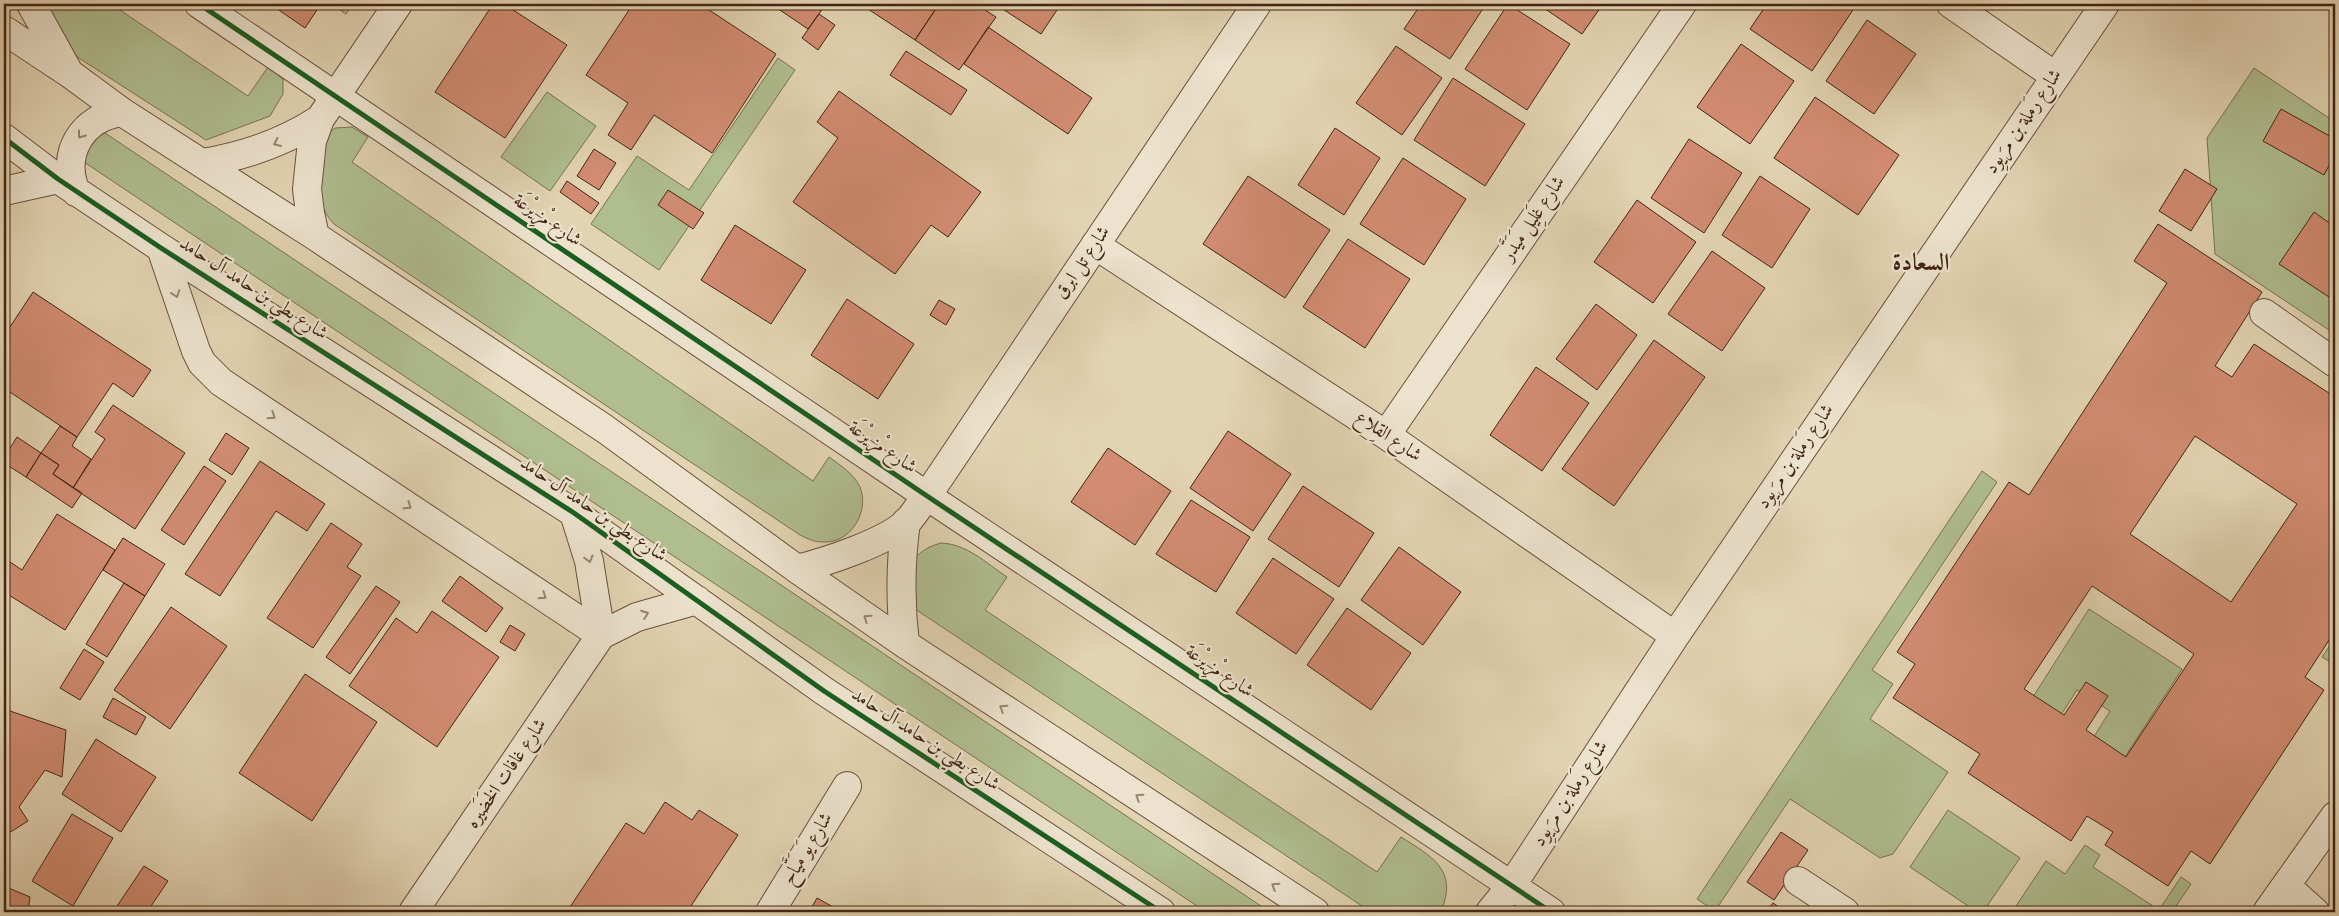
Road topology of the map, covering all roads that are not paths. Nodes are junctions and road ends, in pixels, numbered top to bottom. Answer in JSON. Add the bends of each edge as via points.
{"nodes":[{"id":1,"x":31,"y":4,"type":"edge"},
{"id":2,"x":199,"y":4,"type":"edge"},
{"id":3,"x":398,"y":4,"type":"edge"},
{"id":4,"x":1257,"y":4,"type":"edge"},
{"id":5,"x":1682,"y":4,"type":"edge"},
{"id":6,"x":1952,"y":4,"type":"edge"},
{"id":7,"x":2104,"y":4,"type":"edge"},
{"id":8,"x":4,"y":30,"type":"edge"},
{"id":9,"x":69,"y":73,"type":"junction"},
{"id":10,"x":2055,"y":76,"type":"junction"},
{"id":11,"x":336,"y":96,"type":"junction"},
{"id":12,"x":122,"y":112,"type":"junction"},
{"id":13,"x":320,"y":119,"type":"junction"},
{"id":14,"x":4,"y":138,"type":"edge"},
{"id":15,"x":202,"y":163,"type":"junction"},
{"id":16,"x":67,"y":186,"type":"junction"},
{"id":17,"x":4,"y":191,"type":"edge"},
{"id":18,"x":315,"y":236,"type":"junction"},
{"id":19,"x":1095,"y":245,"type":"junction"},
{"id":20,"x":161,"y":248,"type":"junction"},
{"id":21,"x":2264,"y":314,"type":"dead end"},
{"id":22,"x":2335,"y":363,"type":"edge"},
{"id":23,"x":1386,"y":434,"type":"junction"},
{"id":24,"x":926,"y":496,"type":"junction"},
{"id":25,"x":574,"y":512,"type":"junction"},
{"id":26,"x":906,"y":522,"type":"junction"},
{"id":27,"x":797,"y":569,"type":"junction"},
{"id":28,"x":697,"y":600,"type":"junction"},
{"id":29,"x":601,"y":635,"type":"junction"},
{"id":30,"x":1675,"y":636,"type":"junction"},
{"id":31,"x":905,"y":644,"type":"junction"},
{"id":32,"x":847,"y":786,"type":"dead end"},
{"id":33,"x":2335,"y":816,"type":"edge"},
{"id":34,"x":1798,"y":881,"type":"dead end"},
{"id":35,"x":1512,"y":885,"type":"junction"},
{"id":36,"x":2286,"y":886,"type":"junction"},
{"id":37,"x":413,"y":912,"type":"edge"},
{"id":38,"x":770,"y":912,"type":"edge"},
{"id":39,"x":1161,"y":912,"type":"edge"},
{"id":40,"x":1315,"y":912,"type":"edge"},
{"id":41,"x":1490,"y":912,"type":"edge"},
{"id":42,"x":1552,"y":912,"type":"edge"},
{"id":43,"x":1845,"y":912,"type":"edge"},
{"id":44,"x":2267,"y":912,"type":"edge"},
{"id":45,"x":2315,"y":912,"type":"edge"}],
"edges":[{"from":1,"to":9,"type":"street"},
{"from":2,"to":11,"type":"street","name":"شارع مْزِيرْعَة"},
{"from":3,"to":11,"type":"street"},
{"from":4,"to":19,"type":"street","name":"شارع تل ابرق"},
{"from":5,"to":23,"type":"street","name":"شارع غَلِيل مَيَدَّر"},
{"from":6,"to":10,"type":"street"},
{"from":7,"to":10,"type":"street","name":"شارع رَملة بن مرَيوِد"},
{"from":8,"to":9,"type":"street"},
{"from":9,"to":12,"type":"street"},
{"from":10,"to":30,"type":"street","name":"شارع رَملة بن مرَيوِد"},
{"from":11,"to":13,"type":"street"},
{"from":11,"to":24,"type":"street","name":"شارع مْزِيرْعَة"},
{"from":12,"to":15,"type":"street"},
{"from":12,"to":16,"type":"street","one_way":true,"via":[[93,122],[78,139],[71,154]]},
{"from":13,"to":15,"type":"street","one_way":true,"via":[[268,147]]},
{"from":13,"to":18,"type":"street","via":[[312,141],[308,181]]},
{"from":14,"to":16,"type":"street","name":"شارع بطي بن حامد آل حامد"},
{"from":15,"to":18,"type":"street"},
{"from":16,"to":17,"type":"street"},
{"from":16,"to":20,"type":"street","name":"شارع بطي بن حامد آل حامد"},
{"from":18,"to":27,"type":"street","via":[[605,429]]},
{"from":19,"to":23,"type":"street","name":"شارع القِلاع"},
{"from":19,"to":24,"type":"street","name":"شارع تل ابرق"},
{"from":20,"to":25,"type":"street","name":"شارع بطي بن حامد آل حامد"},
{"from":20,"to":29,"type":"street","one_way":true,"via":[[193,345],[202,363],[221,382]]},
{"from":21,"to":22,"type":"street"},
{"from":23,"to":30,"type":"street","name":"شارع القِلاع"},
{"from":24,"to":26,"type":"street","name":"شارع تل ابرق"},
{"from":24,"to":35,"type":"street","name":"شارع مْزِيرْعَة"},
{"from":25,"to":28,"type":"street","name":"شارع بطي بن حامد آل حامد"},
{"from":25,"to":29,"type":"street","one_way":true,"via":[[589,561]]},
{"from":26,"to":27,"type":"street","name":"شارع تل ابرق","via":[[865,546]]},
{"from":26,"to":31,"type":"street","via":[[901,579]]},
{"from":31,"to":27,"type":"street","one_way":true},
{"from":29,"to":28,"type":"street","name":"شارع غافات الخَضَيره","one_way":true,"via":[[637,617]]},
{"from":28,"to":39,"type":"street","name":"شارع بطي بن حامد آل حامد","via":[[824,691]]},
{"from":29,"to":37,"type":"street","name":"شارع غافات الخَضَيره"},
{"from":30,"to":35,"type":"street","name":"شارع رَملة بن مرَيوِد"},
{"from":40,"to":31,"type":"street","one_way":true},
{"from":32,"to":38,"type":"street","name":"شارع يَو مَيَّاح"},
{"from":33,"to":36,"type":"street"},
{"from":34,"to":43,"type":"street"},
{"from":35,"to":41,"type":"street","name":"شارع رَملة بن مرَيوِد"},
{"from":35,"to":42,"type":"street","name":"شارع مْزِيرْعَة"},
{"from":36,"to":44,"type":"street"},
{"from":36,"to":45,"type":"street"}]}
